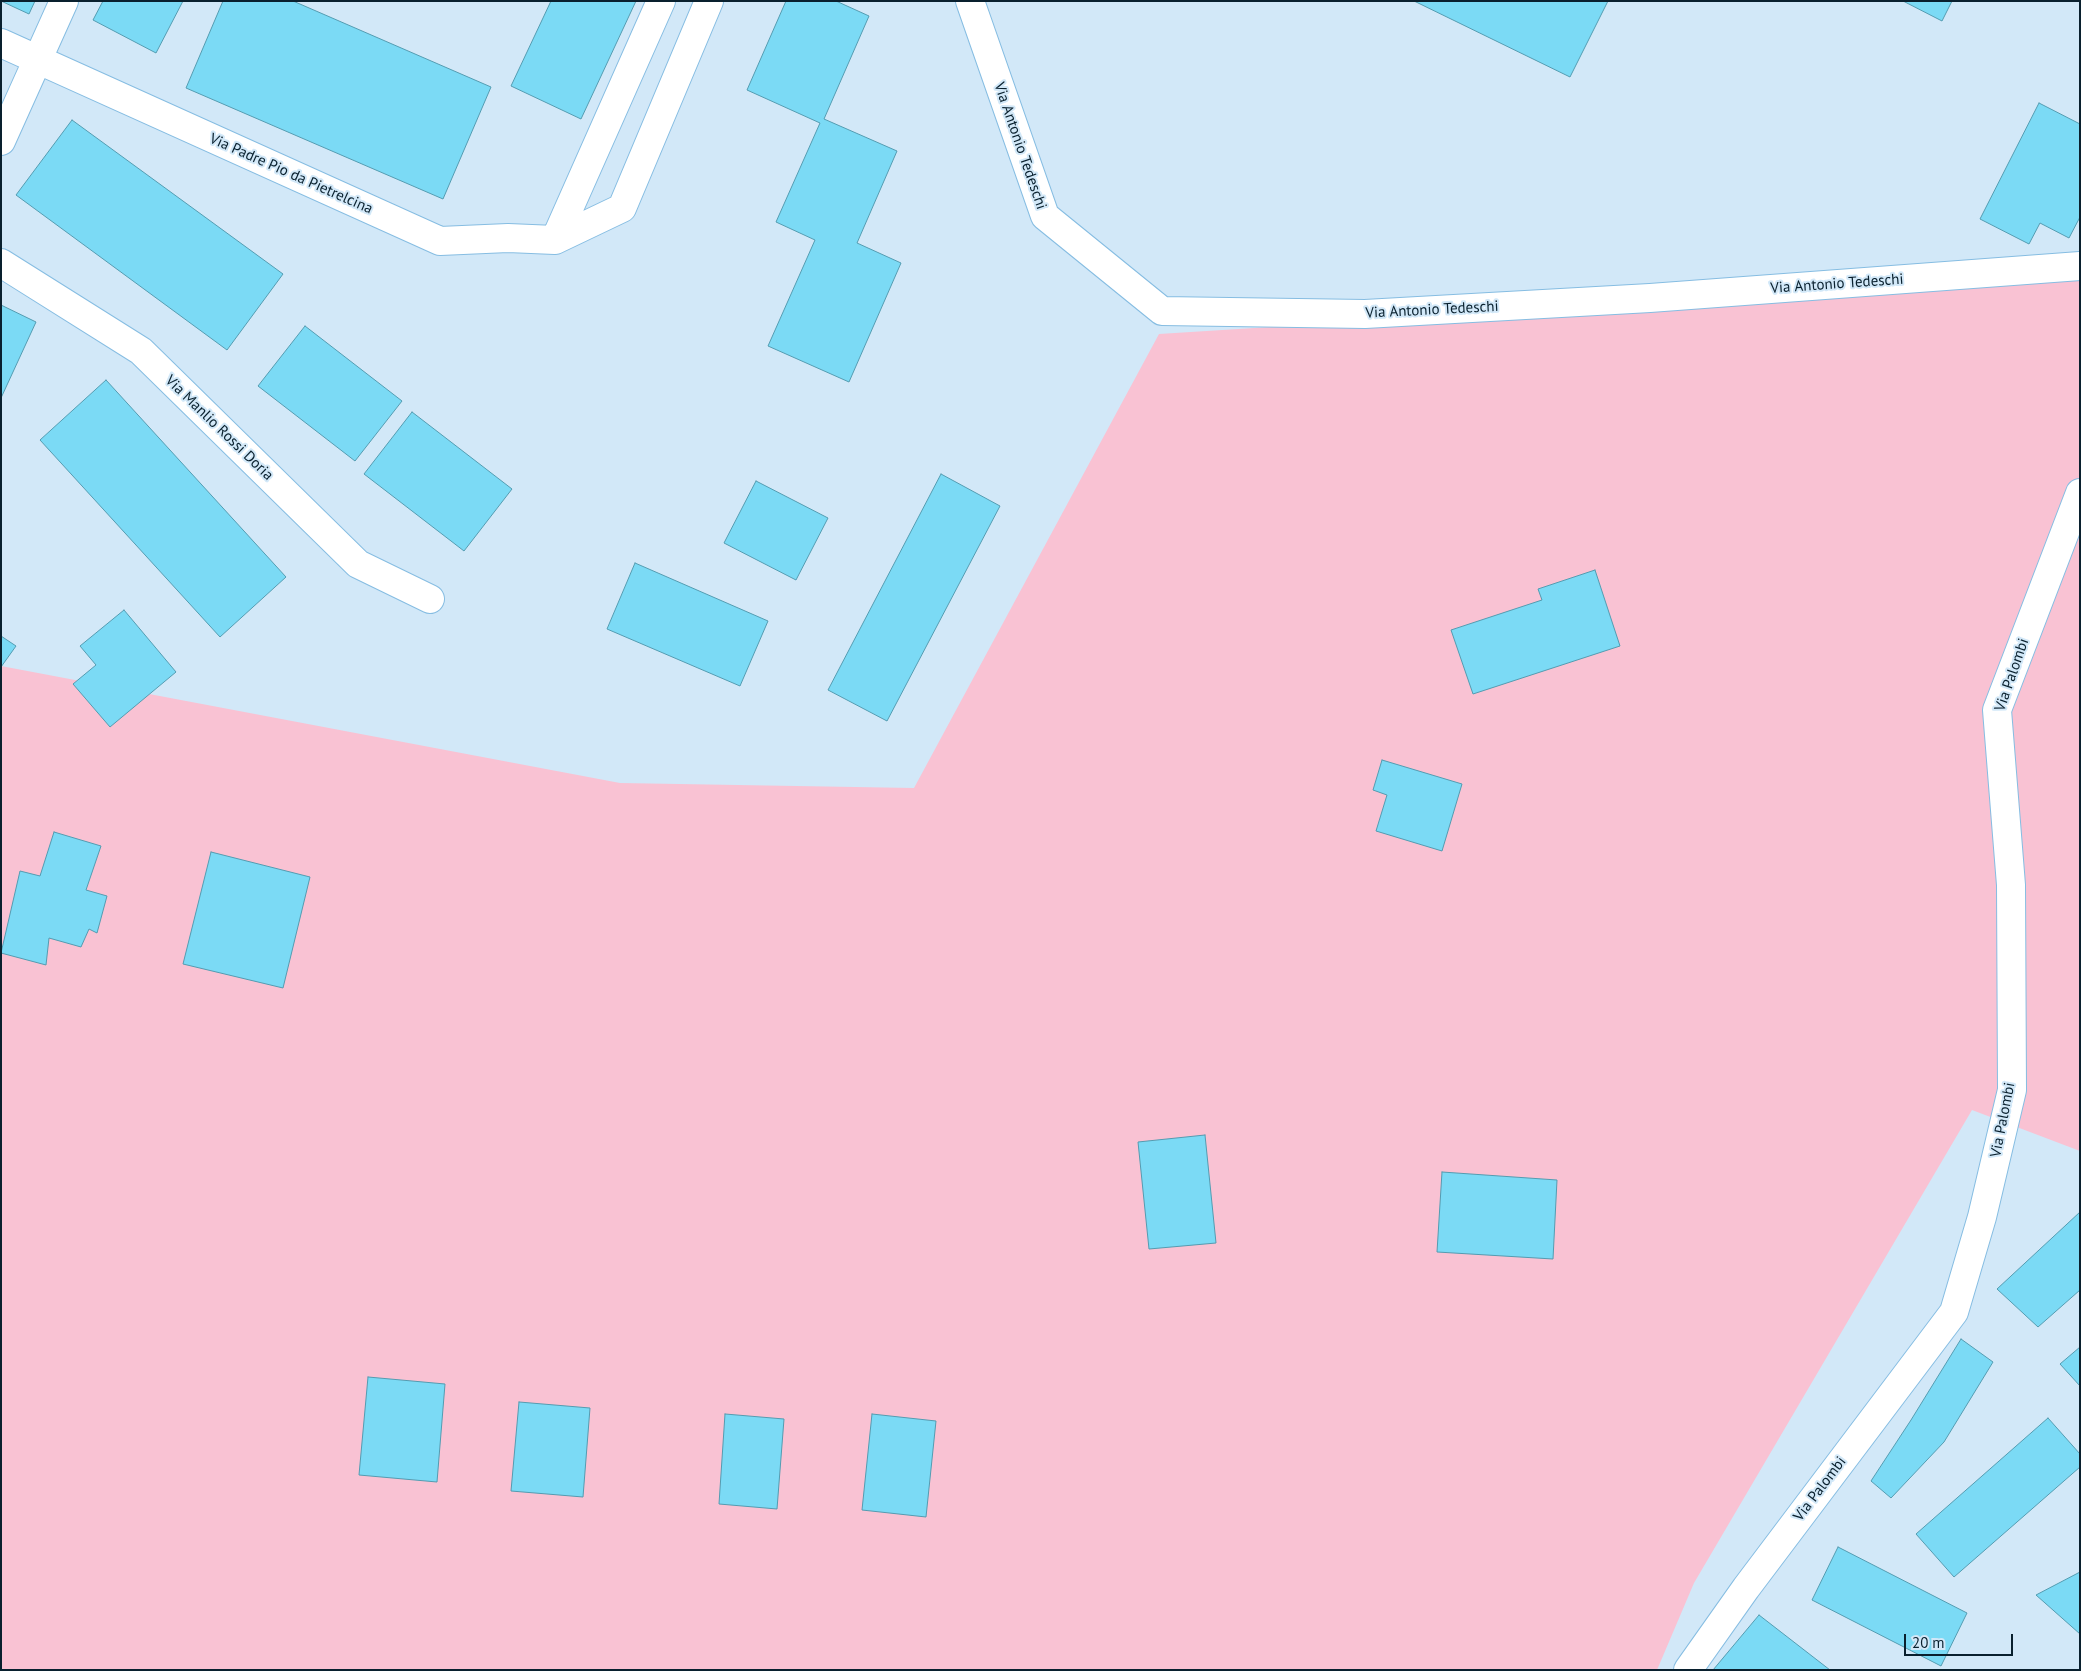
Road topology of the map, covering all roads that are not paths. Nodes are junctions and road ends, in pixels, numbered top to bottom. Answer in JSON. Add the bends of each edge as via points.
{"nodes":[{"id":1,"x":64,"y":1,"type":"edge"},
{"id":2,"x":661,"y":1,"type":"edge"},
{"id":3,"x":709,"y":1,"type":"edge"},
{"id":4,"x":970,"y":1,"type":"edge"},
{"id":5,"x":1,"y":43,"type":"edge"},
{"id":6,"x":37,"y":59,"type":"junction"},
{"id":7,"x":1,"y":141,"type":"edge"},
{"id":8,"x":555,"y":240,"type":"junction"},
{"id":9,"x":1,"y":263,"type":"edge"},
{"id":10,"x":2080,"y":266,"type":"edge"},
{"id":11,"x":2080,"y":493,"type":"edge"},
{"id":12,"x":430,"y":599,"type":"dead end"},
{"id":13,"x":1688,"y":1670,"type":"edge"}],
"edges":[{"from":1,"to":6,"type":"street"},
{"from":2,"to":8,"type":"street"},
{"from":3,"to":8,"type":"street","name":"Via Padre Pio da Pietrelcina","via":[[622,208]]},
{"from":4,"to":10,"type":"street","name":"Via Antonio Tedeschi","via":[[1045,216],[1162,311],[1365,314],[1660,297]]},
{"from":5,"to":6,"type":"street","name":"Via Padre Pio da Pietrelcina"},
{"from":6,"to":7,"type":"street"},
{"from":6,"to":8,"type":"street","name":"Via Padre Pio da Pietrelcina","via":[[440,241]]},
{"from":9,"to":12,"type":"street","name":"Via Manlio Rossi Doria","via":[[140,351],[358,564]]},
{"from":11,"to":13,"type":"street","name":"Via Palombi","via":[[1997,710],[2011,885],[2012,1090],[1982,1217],[1954,1312]]}]}
